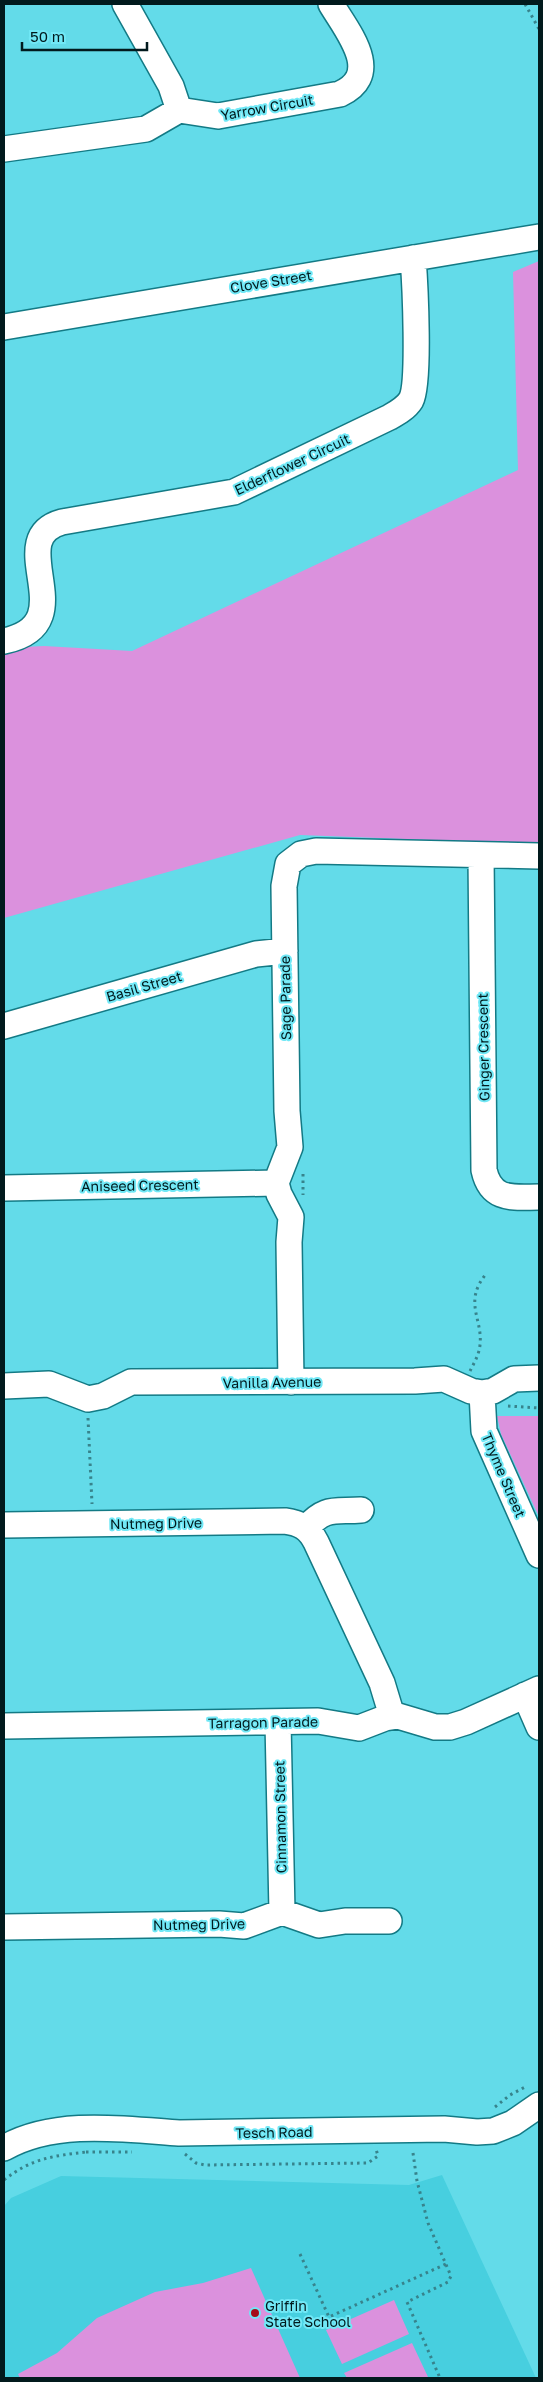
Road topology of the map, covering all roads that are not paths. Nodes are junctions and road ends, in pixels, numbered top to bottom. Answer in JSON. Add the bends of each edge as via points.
{"nodes":[{"id":1,"x":125,"y":4,"type":"edge"},
{"id":2,"x":331,"y":4,"type":"edge"},
{"id":3,"x":179,"y":110,"type":"junction"},
{"id":4,"x":4,"y":150,"type":"edge"},
{"id":5,"x":539,"y":237,"type":"edge"},
{"id":6,"x":413,"y":258,"type":"junction"},
{"id":7,"x":4,"y":327,"type":"edge"},
{"id":8,"x":4,"y":641,"type":"edge"},
{"id":9,"x":481,"y":855,"type":"junction"},
{"id":10,"x":539,"y":856,"type":"edge"},
{"id":11,"x":285,"y":951,"type":"junction"},
{"id":12,"x":4,"y":1026,"type":"edge"},
{"id":13,"x":276,"y":1183,"type":"junction"},
{"id":14,"x":4,"y":1188,"type":"edge"},
{"id":15,"x":539,"y":1197,"type":"edge"},
{"id":16,"x":539,"y":1378,"type":"edge"},
{"id":17,"x":291,"y":1382,"type":"junction"},
{"id":18,"x":4,"y":1386,"type":"edge"},
{"id":19,"x":483,"y":1392,"type":"junction"},
{"id":20,"x":361,"y":1510,"type":"dead end"},
{"id":21,"x":4,"y":1525,"type":"edge"},
{"id":22,"x":306,"y":1528,"type":"junction"},
{"id":23,"x":539,"y":1555,"type":"edge"},
{"id":24,"x":532,"y":1692,"type":"edge"},
{"id":25,"x":392,"y":1716,"type":"junction"},
{"id":26,"x":278,"y":1722,"type":"junction"},
{"id":27,"x":4,"y":1726,"type":"edge"},
{"id":28,"x":539,"y":1727,"type":"edge"},
{"id":29,"x":282,"y":1912,"type":"junction"},
{"id":30,"x":389,"y":1921,"type":"dead end"},
{"id":31,"x":4,"y":1927,"type":"edge"},
{"id":32,"x":539,"y":2105,"type":"edge"},
{"id":33,"x":4,"y":2148,"type":"edge"}],
"edges":[{"from":1,"to":3,"type":"street","via":[[171,86]]},
{"from":2,"to":3,"type":"street","name":"Yarrow Circuit","via":[[362,64],[358,79],[346,92],[218,116]]},
{"from":3,"to":4,"type":"street","via":[[146,129]]},
{"from":5,"to":6,"type":"street","name":"Clove Street"},
{"from":6,"to":7,"type":"street","name":"Clove Street"},
{"from":6,"to":8,"type":"street","name":"Elderflower Circuit","via":[[415,379],[411,400],[404,408],[234,492],[44,527],[35,536],[31,547],[39,607],[36,622],[21,637]]},
{"from":9,"to":10,"type":"street","name":"Sage Parade"},
{"from":9,"to":11,"type":"street","name":"Sage Parade","via":[[316,851],[301,854],[288,864],[284,878]]},
{"from":9,"to":15,"type":"street","name":"Ginger Crescent","via":[[484,1170],[487,1180],[499,1194]]},
{"from":11,"to":12,"type":"street","name":"Basil Street","via":[[256,954]]},
{"from":11,"to":13,"type":"street","name":"Sage Parade","via":[[290,1147]]},
{"from":13,"to":14,"type":"street","name":"Aniseed Crescent"},
{"from":13,"to":17,"type":"street","via":[[292,1222],[289,1242]]},
{"from":16,"to":19,"type":"street","via":[[514,1379],[497,1389]]},
{"from":17,"to":18,"type":"street","name":"Vanilla Avenue","via":[[131,1382],[103,1396],[88,1398],[49,1384]]},
{"from":17,"to":19,"type":"street","name":"Vanilla Avenue","via":[[438,1378],[471,1392]]},
{"from":19,"to":23,"type":"street","name":"Thyme Street","via":[[484,1431]]},
{"from":20,"to":22,"type":"street","via":[[328,1511]]},
{"from":21,"to":22,"type":"street","name":"Nutmeg Drive","via":[[286,1521]]},
{"from":22,"to":25,"type":"street","via":[[316,1542],[382,1683]]},
{"from":24,"to":25,"type":"street","via":[[450,1727],[435,1727],[404,1716]]},
{"from":24,"to":28,"type":"street"},
{"from":25,"to":26,"type":"street","name":"Tarragon Parade","via":[[359,1728],[326,1721]]},
{"from":26,"to":27,"type":"street","name":"Tarragon Parade"},
{"from":26,"to":29,"type":"street","name":"Cinnamon Street"},
{"from":29,"to":30,"type":"street","via":[[319,1925],[345,1921]]},
{"from":29,"to":31,"type":"street","name":"Nutmeg Drive","via":[[244,1926]]},
{"from":32,"to":33,"type":"street","name":"Tesch Road","via":[[506,2126],[485,2132],[444,2129],[195,2133],[131,2129],[58,2130],[38,2134]]}]}
